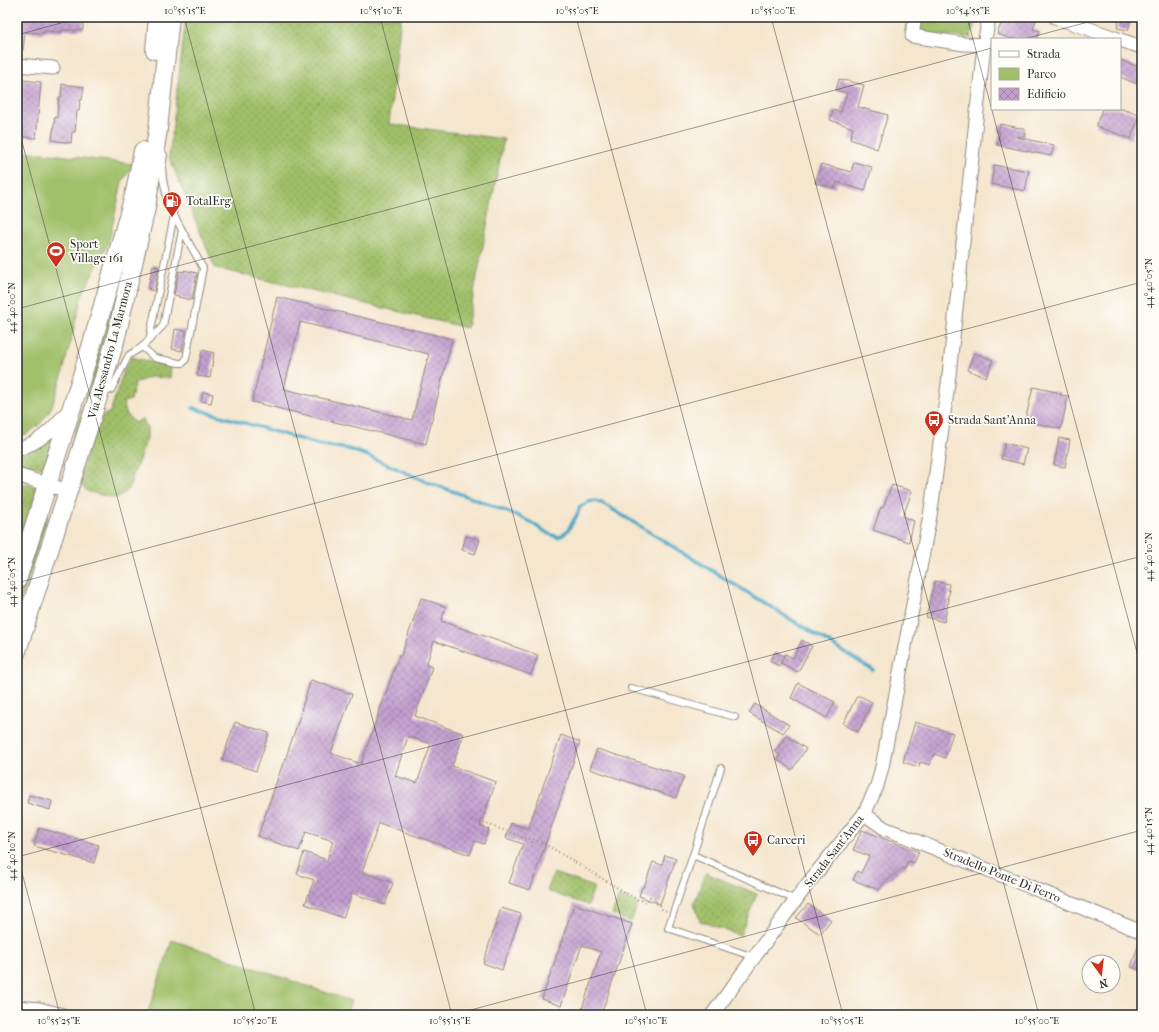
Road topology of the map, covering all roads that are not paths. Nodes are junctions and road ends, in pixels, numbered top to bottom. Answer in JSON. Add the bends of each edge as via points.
{"nodes":[{"id":1,"x":158,"y":17,"type":"edge"},
{"id":2,"x":170,"y":17,"type":"edge"},
{"id":3,"x":915,"y":17,"type":"edge"},
{"id":4,"x":989,"y":17,"type":"edge"},
{"id":5,"x":1055,"y":17,"type":"edge"},
{"id":6,"x":1116,"y":38,"type":"edge"},
{"id":7,"x":1121,"y":40,"type":"edge"},
{"id":8,"x":984,"y":45,"type":"junction"},
{"id":9,"x":1142,"y":47,"type":"edge"},
{"id":10,"x":17,"y":65,"type":"edge"},
{"id":11,"x":53,"y":68,"type":"dead end"},
{"id":12,"x":156,"y":144,"type":"junction"},
{"id":13,"x":174,"y":215,"type":"junction"},
{"id":14,"x":182,"y":230,"type":"junction"},
{"id":15,"x":149,"y":340,"type":"junction"},
{"id":16,"x":142,"y":347,"type":"junction"},
{"id":17,"x":99,"y":394,"type":"junction"},
{"id":18,"x":72,"y":407,"type":"junction"},
{"id":19,"x":17,"y":449,"type":"edge"},
{"id":20,"x":17,"y":475,"type":"edge"},
{"id":21,"x":48,"y":485,"type":"junction"},
{"id":22,"x":68,"y":491,"type":"junction"},
{"id":23,"x":17,"y":580,"type":"edge"},
{"id":24,"x":17,"y":651,"type":"edge"},
{"id":25,"x":631,"y":688,"type":"dead end"},
{"id":26,"x":735,"y":717,"type":"dead end"},
{"id":27,"x":721,"y":768,"type":"dead end"},
{"id":28,"x":864,"y":814,"type":"junction"},
{"id":29,"x":692,"y":855,"type":"junction"},
{"id":30,"x":796,"y":900,"type":"junction"},
{"id":31,"x":1142,"y":932,"type":"edge"},
{"id":32,"x":754,"y":957,"type":"junction"},
{"id":33,"x":17,"y":1007,"type":"edge"},
{"id":34,"x":63,"y":1015,"type":"edge"},
{"id":35,"x":712,"y":1015,"type":"edge"}],
"edges":[{"from":1,"to":18,"type":"main road","name":"Via Alessandro La Marmora","via":[[154,70],[135,192]]},
{"from":2,"to":12,"type":"main road","name":"Via Alessandro La Marmora"},
{"from":3,"to":8,"type":"street","via":[[912,36]]},
{"from":4,"to":8,"type":"street","name":"Strada Sant'Anna"},
{"from":5,"to":6,"type":"street"},
{"from":7,"to":9,"type":"street"},
{"from":8,"to":28,"type":"street","name":"Strada Sant'Anna","via":[[948,384],[931,510],[882,767],[877,786]]},
{"from":10,"to":11,"type":"street"},
{"from":12,"to":13,"type":"lane","via":[[164,155],[163,179],[168,204]]},
{"from":12,"to":17,"type":"main road","name":"Via Alessandro La Marmora","via":[[146,208],[115,341]]},
{"from":13,"to":14,"type":"lane"},
{"from":13,"to":15,"type":"lane"},
{"from":14,"to":15,"type":"lane","via":[[164,326]]},
{"from":14,"to":16,"type":"lane","via":[[203,268],[186,359],[179,363],[155,358]]},
{"from":15,"to":16,"type":"lane"},
{"from":16,"to":17,"type":"lane","via":[[129,355],[111,390]]},
{"from":17,"to":22,"type":"main road","name":"Via Alessandro La Marmora"},
{"from":18,"to":19,"type":"street","via":[[46,435],[32,444]]},
{"from":18,"to":21,"type":"main road","name":"Via Alessandro La Marmora"},
{"from":20,"to":21,"type":"street"},
{"from":21,"to":22,"type":"street"},
{"from":21,"to":23,"type":"main road","name":"Via Alessandro La Marmora"},
{"from":22,"to":24,"type":"main road","name":"Via Alessandro La Marmora"},
{"from":25,"to":26,"type":"lane"},
{"from":27,"to":29,"type":"lane"},
{"from":28,"to":30,"type":"street","name":"Strada Sant'Anna"},
{"from":28,"to":31,"type":"street","name":"Stradello Ponte Di Ferro","via":[[884,828]]},
{"from":29,"to":30,"type":"lane"},
{"from":29,"to":32,"type":"lane","via":[[668,928]]},
{"from":30,"to":32,"type":"street","name":"Strada Sant'Anna"},
{"from":32,"to":35,"type":"street","name":"Strada Sant'Anna"},
{"from":33,"to":34,"type":"street"}]}
